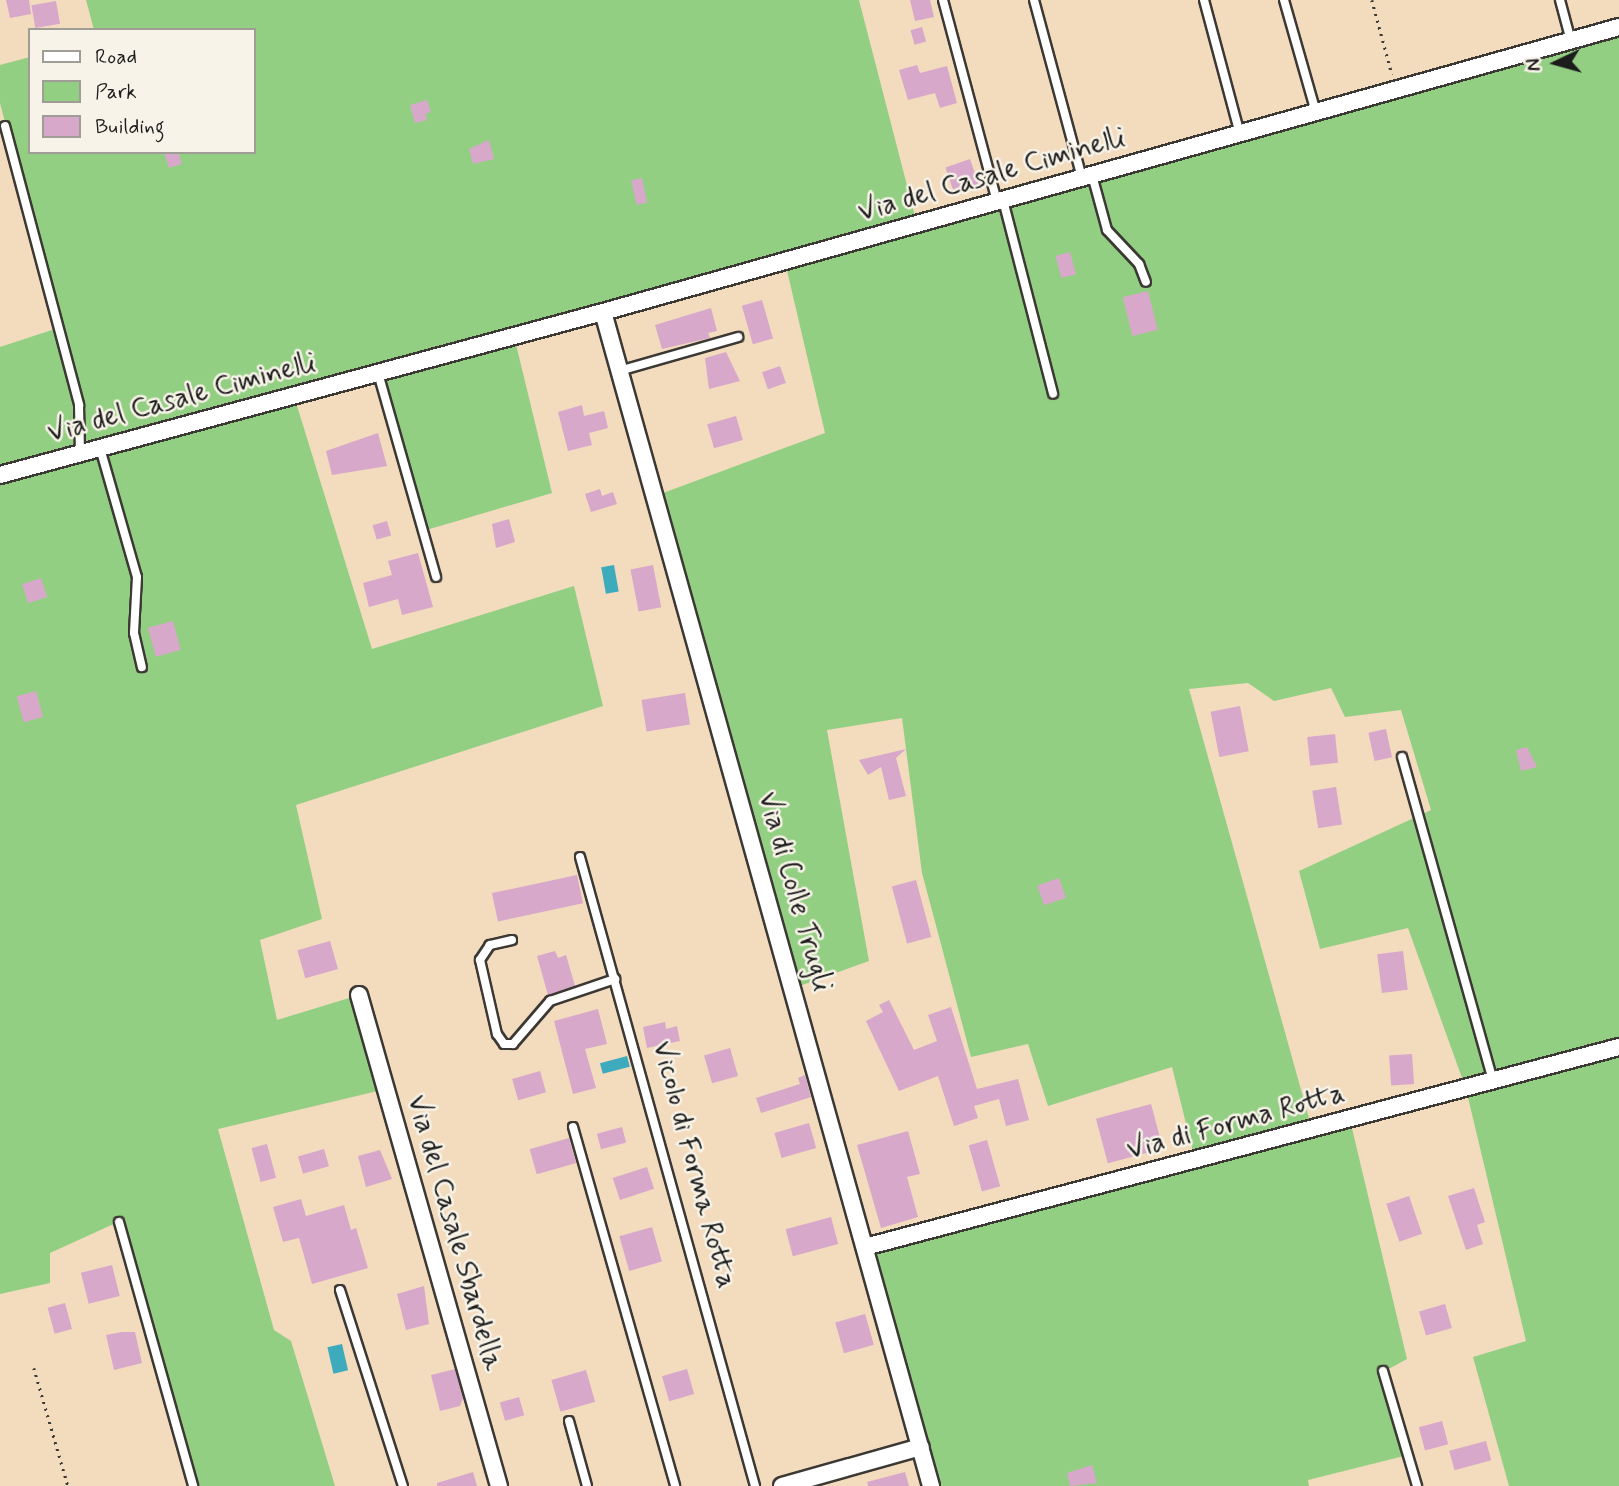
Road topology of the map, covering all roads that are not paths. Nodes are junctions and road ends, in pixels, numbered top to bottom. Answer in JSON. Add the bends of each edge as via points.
{"nodes":[{"id":1,"x":943,"y":0,"type":"edge"},
{"id":2,"x":1034,"y":0,"type":"edge"},
{"id":3,"x":1203,"y":0,"type":"edge"},
{"id":4,"x":1283,"y":0,"type":"edge"},
{"id":5,"x":1560,"y":0,"type":"edge"},
{"id":6,"x":1619,"y":27,"type":"edge"},
{"id":7,"x":1571,"y":41,"type":"junction"},
{"id":8,"x":1316,"y":112,"type":"junction"},
{"id":9,"x":5,"y":126,"type":"dead end"},
{"id":10,"x":1240,"y":134,"type":"junction"},
{"id":11,"x":1087,"y":177,"type":"junction"},
{"id":12,"x":1000,"y":201,"type":"junction"},
{"id":13,"x":1146,"y":282,"type":"dead end"},
{"id":14,"x":603,"y":312,"type":"junction"},
{"id":15,"x":738,"y":337,"type":"dead end"},
{"id":16,"x":619,"y":371,"type":"junction"},
{"id":17,"x":378,"y":373,"type":"junction"},
{"id":18,"x":1053,"y":394,"type":"dead end"},
{"id":19,"x":100,"y":448,"type":"junction"},
{"id":20,"x":80,"y":453,"type":"junction"},
{"id":21,"x":0,"y":475,"type":"edge"},
{"id":22,"x":436,"y":577,"type":"dead end"},
{"id":23,"x":142,"y":667,"type":"dead end"},
{"id":24,"x":1402,"y":757,"type":"dead end"},
{"id":25,"x":580,"y":858,"type":"dead end"},
{"id":26,"x":512,"y":940,"type":"dead end"},
{"id":27,"x":615,"y":979,"type":"junction"},
{"id":28,"x":359,"y":995,"type":"dead end"},
{"id":29,"x":1619,"y":1047,"type":"edge"},
{"id":30,"x":1493,"y":1082,"type":"junction"},
{"id":31,"x":573,"y":1127,"type":"dead end"},
{"id":32,"x":119,"y":1222,"type":"dead end"},
{"id":33,"x":865,"y":1247,"type":"junction"},
{"id":34,"x":340,"y":1290,"type":"dead end"},
{"id":35,"x":1382,"y":1371,"type":"dead end"},
{"id":36,"x":569,"y":1422,"type":"dead end"},
{"id":37,"x":921,"y":1447,"type":"junction"},
{"id":38,"x":193,"y":1486,"type":"edge"},
{"id":39,"x":403,"y":1486,"type":"edge"},
{"id":40,"x":499,"y":1486,"type":"edge"},
{"id":41,"x":587,"y":1486,"type":"edge"},
{"id":42,"x":676,"y":1486,"type":"edge"},
{"id":43,"x":755,"y":1486,"type":"edge"},
{"id":44,"x":782,"y":1486,"type":"edge"},
{"id":45,"x":931,"y":1486,"type":"edge"},
{"id":46,"x":1417,"y":1486,"type":"edge"}],
"edges":[{"from":1,"to":12,"type":"lane"},
{"from":2,"to":11,"type":"lane"},
{"from":3,"to":10,"type":"lane"},
{"from":4,"to":8,"type":"lane"},
{"from":5,"to":7,"type":"lane"},
{"from":6,"to":7,"type":"street","name":"Via del Casale Ciminelli"},
{"from":7,"to":8,"type":"street","name":"Via del Casale Ciminelli"},
{"from":8,"to":10,"type":"street","name":"Via del Casale Ciminelli"},
{"from":9,"to":20,"type":"lane","via":[[79,405]]},
{"from":10,"to":11,"type":"street","name":"Via del Casale Ciminelli"},
{"from":11,"to":12,"type":"street","name":"Via del Casale Ciminelli"},
{"from":11,"to":13,"type":"lane","via":[[1107,230],[1139,264]]},
{"from":12,"to":14,"type":"street","name":"Via del Casale Ciminelli"},
{"from":12,"to":18,"type":"lane"},
{"from":14,"to":16,"type":"street","name":"Via di Colle Trugli"},
{"from":14,"to":17,"type":"street","name":"Via del Casale Ciminelli"},
{"from":15,"to":16,"type":"lane"},
{"from":16,"to":33,"type":"street","name":"Via di Colle Trugli"},
{"from":17,"to":19,"type":"street","name":"Via del Casale Ciminelli"},
{"from":17,"to":22,"type":"lane"},
{"from":19,"to":20,"type":"street","name":"Via del Casale Ciminelli"},
{"from":19,"to":23,"type":"lane","via":[[137,577],[134,633]]},
{"from":20,"to":21,"type":"street","name":"Via del Casale Ciminelli"},
{"from":24,"to":30,"type":"lane"},
{"from":25,"to":27,"type":"lane","name":"Vicolo di Forma Rotta"},
{"from":26,"to":27,"type":"lane","via":[[490,944],[480,960],[497,1034],[504,1044],[513,1044],[550,1000]]},
{"from":27,"to":43,"type":"lane","name":"Vicolo di Forma Rotta"},
{"from":28,"to":40,"type":"street","name":"Via del Casale Sbardella"},
{"from":29,"to":30,"type":"street","name":"Via di Forma Rotta"},
{"from":30,"to":33,"type":"street","name":"Via di Forma Rotta"},
{"from":31,"to":42,"type":"lane"},
{"from":32,"to":38,"type":"lane"},
{"from":33,"to":37,"type":"street","name":"Via di Colle Trugli"},
{"from":34,"to":39,"type":"lane"},
{"from":35,"to":46,"type":"lane"},
{"from":36,"to":41,"type":"lane"},
{"from":37,"to":44,"type":"street"},
{"from":37,"to":45,"type":"street","name":"Via di Colle Trugli"}]}
